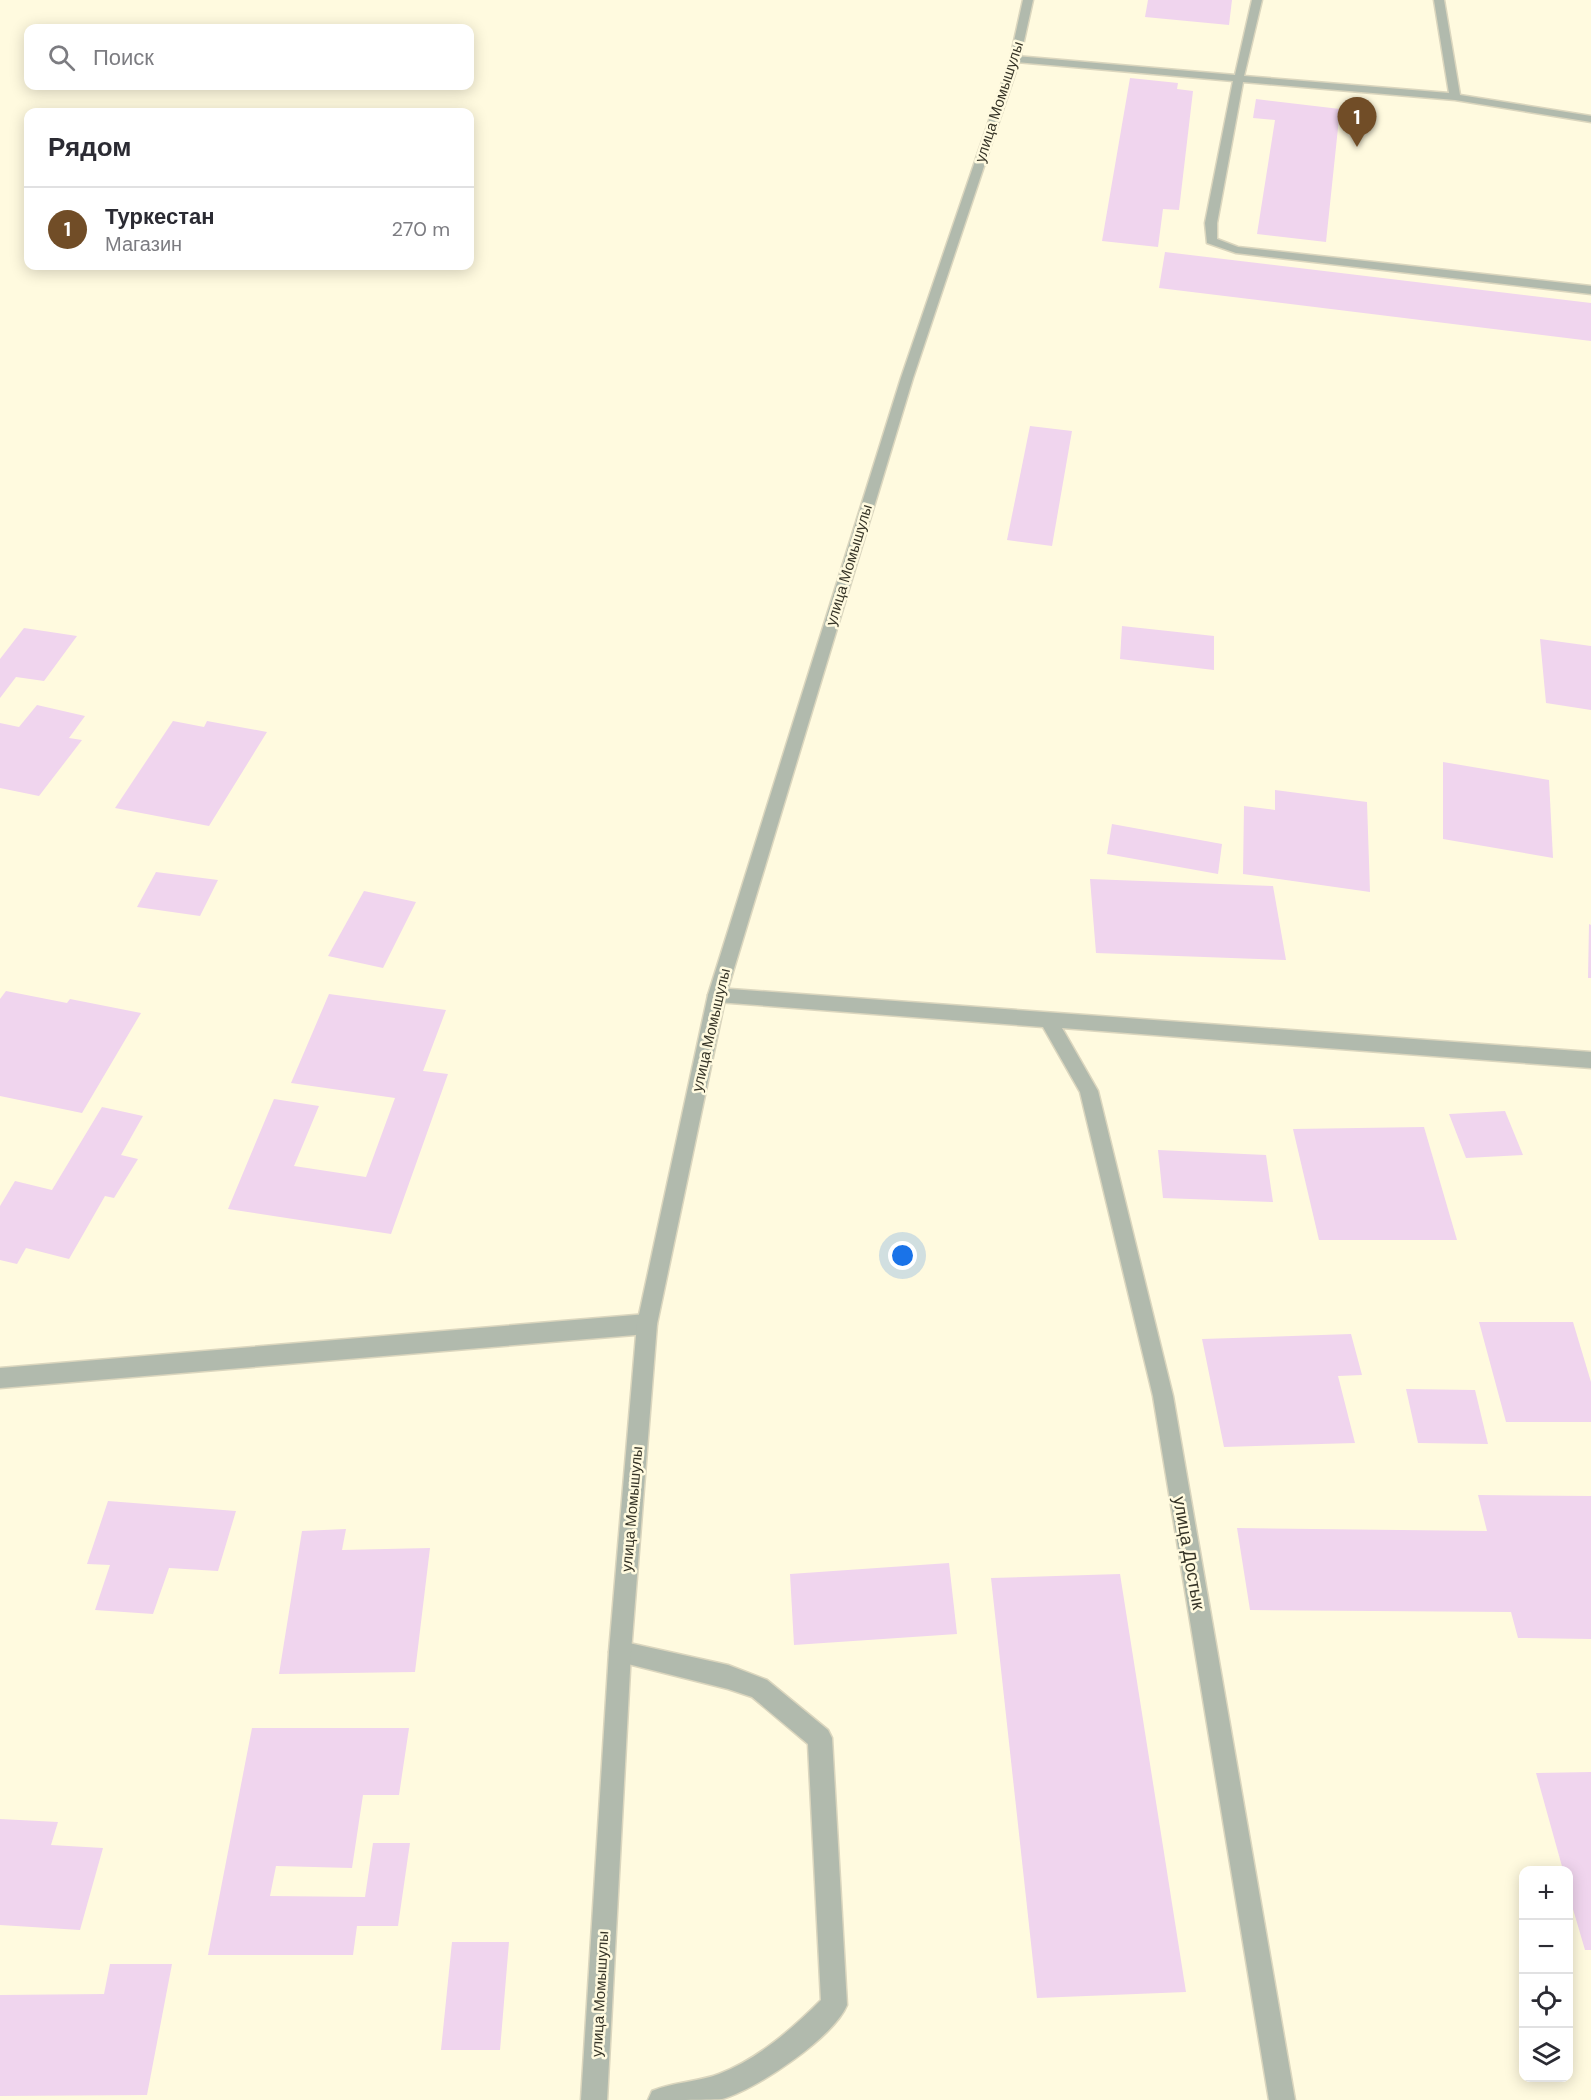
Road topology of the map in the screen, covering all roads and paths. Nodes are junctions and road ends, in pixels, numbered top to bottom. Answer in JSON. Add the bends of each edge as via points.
{"nodes":[{"id":1,"x":1028,"y":0,"type":"edge"},
{"id":2,"x":1257,"y":0,"type":"edge"},
{"id":3,"x":1439,"y":0,"type":"edge"},
{"id":4,"x":1015,"y":59,"type":"junction"},
{"id":5,"x":1239,"y":77,"type":"junction"},
{"id":6,"x":1455,"y":97,"type":"junction"},
{"id":7,"x":1591,"y":119,"type":"edge"},
{"id":8,"x":1591,"y":290,"type":"edge"},
{"id":9,"x":717,"y":995,"type":"junction"},
{"id":10,"x":1048,"y":1019,"type":"junction"},
{"id":11,"x":1591,"y":1060,"type":"edge"},
{"id":12,"x":647,"y":1324,"type":"junction"},
{"id":13,"x":0,"y":1378,"type":"edge"},
{"id":14,"x":620,"y":1652,"type":"junction"},
{"id":15,"x":594,"y":2100,"type":"edge"},
{"id":16,"x":661,"y":2100,"type":"edge"},
{"id":17,"x":1282,"y":2100,"type":"edge"}],
"edges":[{"from":1,"to":4,"type":"street","name":"улица Момышулы"},
{"from":2,"to":5,"type":"street"},
{"from":3,"to":6,"type":"street"},
{"from":4,"to":5,"type":"street"},
{"from":4,"to":9,"type":"street","name":"улица Момышулы","via":[[907,378]]},
{"from":5,"to":6,"type":"street"},
{"from":5,"to":8,"type":"street","via":[[1211,223],[1211,241],[1236,250]]},
{"from":6,"to":7,"type":"street"},
{"from":9,"to":10,"type":"street"},
{"from":9,"to":12,"type":"street","name":"улица Момышулы"},
{"from":10,"to":11,"type":"street"},
{"from":10,"to":17,"type":"street","name":"улица Достык","via":[[1089,1091],[1163,1396]]},
{"from":12,"to":13,"type":"street"},
{"from":12,"to":14,"type":"street","name":"улица Момышулы"},
{"from":14,"to":15,"type":"street","name":"улица Момышулы"},
{"from":14,"to":16,"type":"street","via":[[759,1688],[820,1738],[834,2005],[777,2057],[720,2086]]}]}
